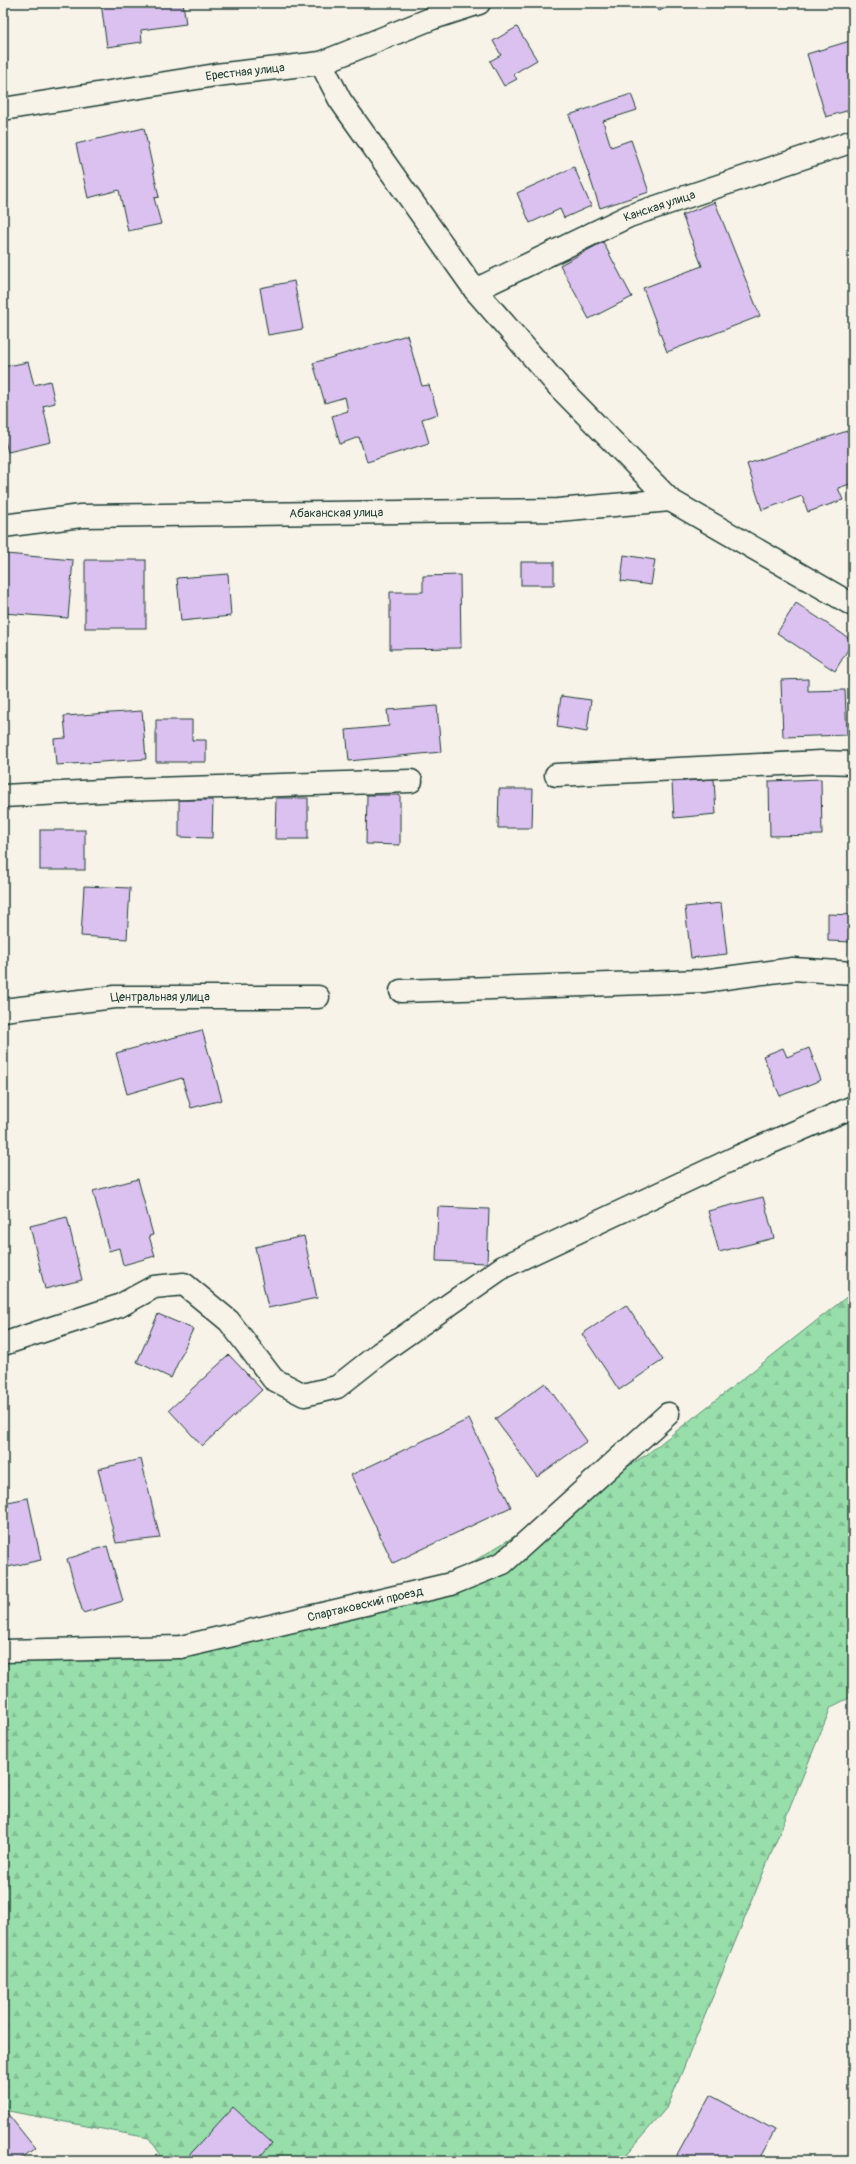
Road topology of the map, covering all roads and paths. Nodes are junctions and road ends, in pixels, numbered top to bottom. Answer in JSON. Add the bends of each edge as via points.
{"nodes":[{"id":1,"x":479,"y":3,"type":"edge"},
{"id":2,"x":321,"y":63,"type":"junction"},
{"id":3,"x":3,"y":109,"type":"edge"},
{"id":4,"x":853,"y":141,"type":"edge"},
{"id":5,"x":475,"y":290,"type":"junction"},
{"id":6,"x":670,"y":500,"type":"junction"},
{"id":7,"x":3,"y":526,"type":"edge"},
{"id":8,"x":853,"y":605,"type":"edge"},
{"id":9,"x":853,"y":763,"type":"edge"},
{"id":10,"x":556,"y":776,"type":"dead end"},
{"id":11,"x":412,"y":782,"type":"dead end"},
{"id":12,"x":3,"y":796,"type":"edge"},
{"id":13,"x":853,"y":973,"type":"edge"},
{"id":14,"x":401,"y":991,"type":"dead end"},
{"id":15,"x":318,"y":997,"type":"dead end"},
{"id":16,"x":3,"y":1010,"type":"edge"},
{"id":17,"x":853,"y":1107,"type":"edge"},
{"id":18,"x":3,"y":1344,"type":"edge"},
{"id":19,"x":668,"y":1414,"type":"dead end"},
{"id":20,"x":3,"y":1651,"type":"edge"}],
"edges":[{"from":1,"to":2,"type":"street","name":"Ерестная улица","via":[[433,18]]},
{"from":2,"to":3,"type":"street","name":"Ерестная улица","via":[[216,75]]},
{"from":2,"to":5,"type":"street","via":[[340,100]]},
{"from":4,"to":5,"type":"street","name":"Канская улица","via":[[629,216]]},
{"from":5,"to":6,"type":"street","via":[[559,386]]},
{"from":6,"to":7,"type":"street","name":"Абаканская улица","via":[[558,510],[81,516]]},
{"from":6,"to":8,"type":"street"},
{"from":9,"to":10,"type":"street"},
{"from":11,"to":12,"type":"street"},
{"from":13,"to":14,"type":"street","via":[[793,969],[703,981]]},
{"from":15,"to":16,"type":"street","name":"Центральная улица","via":[[115,997]]},
{"from":17,"to":18,"type":"street","via":[[737,1157],[503,1267],[380,1352],[337,1387],[304,1395],[273,1379],[229,1321],[184,1284],[154,1287],[119,1306]]},
{"from":19,"to":20,"type":"street","name":"Спартаковский проезд","via":[[503,1563],[451,1584],[181,1647]]}]}
